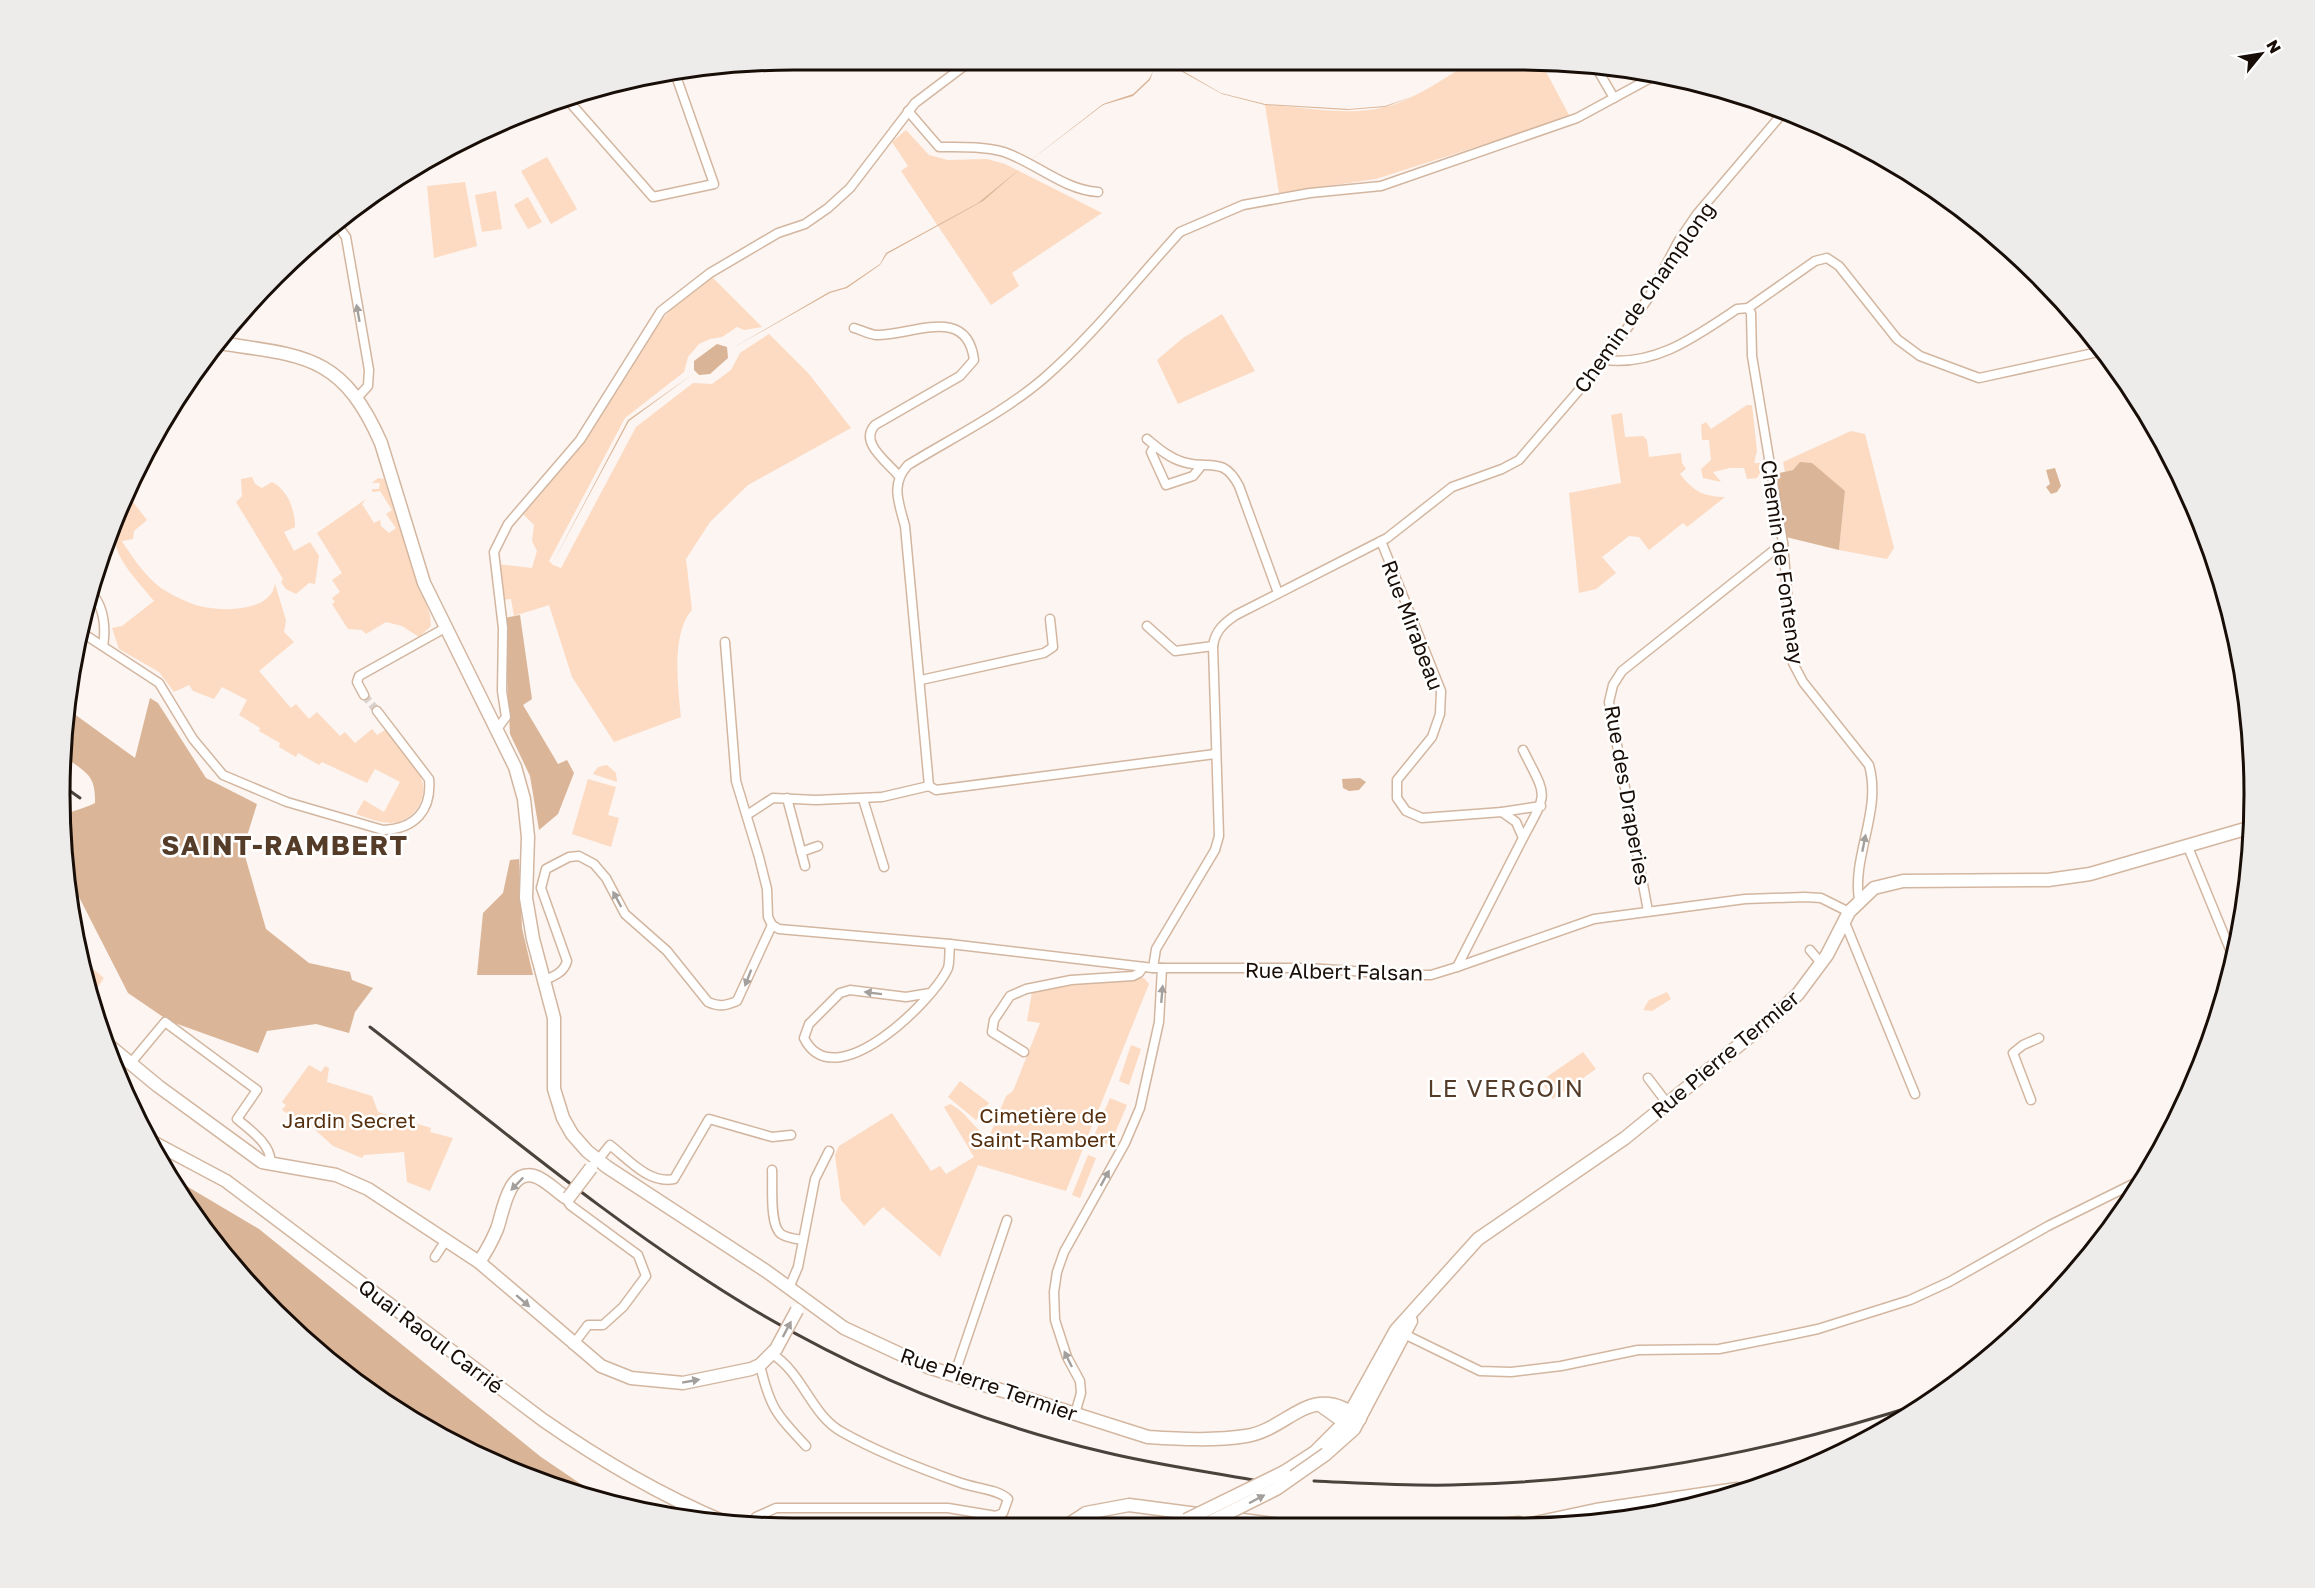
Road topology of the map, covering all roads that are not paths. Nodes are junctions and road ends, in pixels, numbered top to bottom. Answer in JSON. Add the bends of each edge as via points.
{"nodes":[{"id":1,"x":959,"y":70,"type":"edge"},
{"id":2,"x":1601,"y":76,"type":"edge"},
{"id":3,"x":680,"y":80,"type":"edge"},
{"id":4,"x":1644,"y":81,"type":"edge"},
{"id":5,"x":1614,"y":98,"type":"junction"},
{"id":6,"x":573,"y":105,"type":"edge"},
{"id":7,"x":908,"y":111,"type":"junction"},
{"id":8,"x":1776,"y":117,"type":"edge"},
{"id":9,"x":1098,"y":192,"type":"dead end"},
{"id":10,"x":341,"y":230,"type":"edge"},
{"id":11,"x":1748,"y":308,"type":"junction"},
{"id":12,"x":854,"y":328,"type":"dead end"},
{"id":13,"x":228,"y":344,"type":"edge"},
{"id":14,"x":2094,"y":353,"type":"edge"},
{"id":15,"x":1605,"y":360,"type":"junction"},
{"id":16,"x":357,"y":398,"type":"junction"},
{"id":17,"x":1147,"y":439,"type":"dead end"},
{"id":18,"x":1155,"y":446,"type":"junction"},
{"id":19,"x":1202,"y":465,"type":"junction"},
{"id":20,"x":898,"y":475,"type":"junction"},
{"id":21,"x":1381,"y":542,"type":"junction"},
{"id":22,"x":1783,"y":543,"type":"junction"},
{"id":23,"x":1278,"y":593,"type":"junction"},
{"id":24,"x":96,"y":602,"type":"edge"},
{"id":25,"x":1050,"y":619,"type":"dead end"},
{"id":26,"x":1147,"y":626,"type":"dead end"},
{"id":27,"x":445,"y":628,"type":"junction"},
{"id":28,"x":88,"y":636,"type":"edge"},
{"id":29,"x":725,"y":642,"type":"dead end"},
{"id":30,"x":103,"y":646,"type":"junction"},
{"id":31,"x":1213,"y":646,"type":"junction"},
{"id":32,"x":921,"y":680,"type":"junction"},
{"id":33,"x":364,"y":695,"type":"dead end"},
{"id":34,"x":377,"y":711,"type":"tunnel mouth"},
{"id":35,"x":497,"y":729,"type":"junction"},
{"id":36,"x":1523,"y":750,"type":"dead end"},
{"id":37,"x":1215,"y":754,"type":"junction"},
{"id":38,"x":929,"y":786,"type":"junction"},
{"id":39,"x":787,"y":798,"type":"junction"},
{"id":40,"x":863,"y":799,"type":"junction"},
{"id":41,"x":1540,"y":806,"type":"junction"},
{"id":42,"x":1502,"y":812,"type":"junction"},
{"id":43,"x":747,"y":815,"type":"junction"},
{"id":44,"x":2243,"y":830,"type":"edge"},
{"id":45,"x":1523,"y":838,"type":"junction"},
{"id":46,"x":818,"y":846,"type":"dead end"},
{"id":47,"x":2188,"y":847,"type":"junction"},
{"id":48,"x":801,"y":852,"type":"junction"},
{"id":49,"x":805,"y":866,"type":"dead end"},
{"id":50,"x":884,"y":867,"type":"dead end"},
{"id":51,"x":1858,"y":900,"type":"junction"},
{"id":52,"x":1648,"y":911,"type":"junction"},
{"id":53,"x":1846,"y":916,"type":"junction"},
{"id":54,"x":772,"y":925,"type":"junction"},
{"id":55,"x":950,"y":944,"type":"junction"},
{"id":56,"x":2228,"y":946,"type":"edge"},
{"id":57,"x":1810,"y":950,"type":"dead end"},
{"id":58,"x":1821,"y":963,"type":"junction"},
{"id":59,"x":1143,"y":967,"type":"junction"},
{"id":60,"x":1457,"y":967,"type":"junction"},
{"id":61,"x":1158,"y":968,"type":"junction"},
{"id":62,"x":544,"y":980,"type":"junction"},
{"id":63,"x":930,"y":993,"type":"junction"},
{"id":64,"x":992,"y":1032,"type":"junction"},
{"id":65,"x":2039,"y":1038,"type":"dead end"},
{"id":66,"x":984,"y":1039,"type":"dead end"},
{"id":67,"x":1024,"y":1052,"type":"dead end"},
{"id":68,"x":120,"y":1056,"type":"edge"},
{"id":69,"x":130,"y":1065,"type":"junction"},
{"id":70,"x":1649,"y":1077,"type":"dead end"},
{"id":71,"x":1915,"y":1094,"type":"dead end"},
{"id":72,"x":2031,"y":1100,"type":"dead end"},
{"id":73,"x":1667,"y":1102,"type":"junction"},
{"id":74,"x":791,"y":1135,"type":"dead end"},
{"id":75,"x":162,"y":1147,"type":"edge"},
{"id":76,"x":829,"y":1151,"type":"dead end"},
{"id":77,"x":594,"y":1164,"type":"junction"},
{"id":78,"x":270,"y":1165,"type":"junction"},
{"id":79,"x":772,"y":1170,"type":"dead end"},
{"id":80,"x":2129,"y":1186,"type":"edge"},
{"id":81,"x":567,"y":1197,"type":"junction"},
{"id":82,"x":1006,"y":1220,"type":"dead end"},
{"id":83,"x":446,"y":1240,"type":"junction"},
{"id":84,"x":803,"y":1240,"type":"junction"},
{"id":85,"x":435,"y":1257,"type":"dead end"},
{"id":86,"x":479,"y":1262,"type":"junction"},
{"id":87,"x":789,"y":1288,"type":"junction"},
{"id":88,"x":800,"y":1304,"type":"junction"},
{"id":89,"x":1400,"y":1332,"type":"junction"},
{"id":90,"x":573,"y":1344,"type":"junction"},
{"id":91,"x":774,"y":1352,"type":"junction"},
{"id":92,"x":760,"y":1365,"type":"junction"},
{"id":93,"x":954,"y":1376,"type":"junction"},
{"id":94,"x":1075,"y":1414,"type":"junction"},
{"id":95,"x":1353,"y":1421,"type":"junction"},
{"id":96,"x":806,"y":1446,"type":"dead end"},
{"id":97,"x":1320,"y":1453,"type":"junction"},
{"id":98,"x":1698,"y":1495,"type":"edge"},
{"id":99,"x":701,"y":1511,"type":"edge"},
{"id":100,"x":1579,"y":1515,"type":"edge"},
{"id":101,"x":757,"y":1516,"type":"edge"},
{"id":102,"x":1078,"y":1518,"type":"edge"},
{"id":103,"x":1205,"y":1518,"type":"edge"},
{"id":104,"x":1213,"y":1518,"type":"edge"},
{"id":105,"x":1227,"y":1518,"type":"edge"}],
"edges":[{"from":1,"to":7,"type":"street"},
{"from":2,"to":5,"type":"street"},
{"from":3,"to":6,"type":"street","via":[[714,184],[653,196]]},
{"from":4,"to":5,"type":"street"},
{"from":5,"to":20,"type":"street","via":[[1577,118],[1381,186],[1243,205],[1180,232],[1042,381]]},
{"from":7,"to":9,"type":"street","via":[[939,147],[989,148],[1084,191]]},
{"from":7,"to":35,"type":"street","via":[[850,188],[805,224],[778,233],[710,273],[661,311],[580,440],[508,524],[494,552],[503,628],[502,691],[506,717]]},
{"from":8,"to":15,"type":"street","name":"Chemin de Champlong","via":[[1677,242],[1649,297]]},
{"from":16,"to":10,"type":"street","one_way":true,"via":[[368,386],[369,370],[346,237]]},
{"from":11,"to":14,"type":"street","via":[[1815,261],[1827,258],[1839,266],[1897,339],[1920,356],[1980,378]]},
{"from":11,"to":15,"type":"street","via":[[1737,309],[1672,350],[1623,362]]},
{"from":11,"to":22,"type":"street","name":"Chemin de Fontenay","via":[[1752,356]]},
{"from":12,"to":20,"type":"street","via":[[875,335],[943,325],[962,335],[972,349],[974,360],[960,376],[870,431],[873,447]]},
{"from":13,"to":16,"type":"street","name":"Rue Pierre Termier","via":[[297,355],[331,372]]},
{"from":15,"to":21,"type":"street","name":"Chemin de Champlong","via":[[1519,460],[1452,487]]},
{"from":16,"to":27,"type":"street","name":"Rue Pierre Termier","via":[[381,443],[424,583]]},
{"from":17,"to":18,"type":"street"},
{"from":18,"to":19,"type":"street","via":[[1182,462]]},
{"from":18,"to":19,"type":"street","via":[[1151,452],[1166,485],[1193,476]]},
{"from":19,"to":23,"type":"street","via":[[1222,466],[1234,477]]},
{"from":20,"to":32,"type":"street","via":[[896,493],[905,526]]},
{"from":21,"to":23,"type":"street","name":"Chemin de Champlong"},
{"from":21,"to":42,"type":"street","name":"Rue Mirabeau","via":[[1440,691],[1440,714],[1432,737],[1397,780],[1397,798],[1406,811],[1422,818]]},
{"from":51,"to":22,"type":"street","name":"Chemin de Fontenay","one_way":true,"via":[[1856,885],[1874,782],[1869,765],[1803,682],[1793,663]]},
{"from":22,"to":52,"type":"street","name":"Rue des Draperies","via":[[1622,671],[1613,685],[1609,702]]},
{"from":23,"to":31,"type":"street","name":"Chemin de Champlong","via":[[1222,625]]},
{"from":24,"to":30,"type":"street","via":[[102,617]]},
{"from":25,"to":32,"type":"street","via":[[1053,647],[1044,653]]},
{"from":26,"to":31,"type":"street","via":[[1174,651]]},
{"from":27,"to":33,"type":"street","via":[[359,676],[357,682]]},
{"from":27,"to":35,"type":"street","name":"Rue Pierre Termier"},
{"from":28,"to":30,"type":"street"},
{"from":29,"to":43,"type":"street","via":[[734,767]]},
{"from":30,"to":34,"type":"street","via":[[159,683],[193,739],[223,775],[287,802],[383,830],[405,827],[428,804],[429,779]]},
{"from":31,"to":37,"type":"street"},
{"from":32,"to":38,"type":"street"},
{"from":35,"to":62,"type":"street","name":"Rue Pierre Termier","via":[[515,767],[524,799],[528,837],[526,898]]},
{"from":36,"to":41,"type":"street","via":[[1544,793]]},
{"from":37,"to":38,"type":"street","via":[[993,784],[936,790]]},
{"from":37,"to":61,"type":"street","via":[[1219,836],[1215,850],[1156,949]]},
{"from":38,"to":40,"type":"street"},
{"from":39,"to":40,"type":"street"},
{"from":39,"to":43,"type":"street","via":[[773,798]]},
{"from":39,"to":48,"type":"street"},
{"from":40,"to":50,"type":"street"},
{"from":41,"to":42,"type":"street","name":"Rue Mirabeau"},
{"from":41,"to":45,"type":"street"},
{"from":42,"to":45,"type":"street","via":[[1516,822]]},
{"from":43,"to":54,"type":"street","via":[[767,889]]},
{"from":44,"to":47,"type":"street","name":"Rue Pierre Termier"},
{"from":45,"to":60,"type":"street"},
{"from":46,"to":48,"type":"street"},
{"from":47,"to":51,"type":"street","name":"Rue Pierre Termier","via":[[2090,874],[2048,880],[1903,881],[1874,888]]},
{"from":47,"to":56,"type":"street"},
{"from":48,"to":49,"type":"street"},
{"from":51,"to":53,"type":"street","name":"Rue Pierre Termier"},
{"from":52,"to":53,"type":"street","name":"Rue Albert Falsan","via":[[1745,899],[1805,897],[1821,898]]},
{"from":52,"to":60,"type":"street","name":"Rue Albert Falsan","via":[[1594,919]]},
{"from":53,"to":58,"type":"street","name":"Rue Pierre Termier"},
{"from":53,"to":71,"type":"street"},
{"from":54,"to":55,"type":"street","name":"Rue Albert Falsan","via":[[779,929]]},
{"from":54,"to":62,"type":"street","one_way":true,"via":[[736,1001],[726,1006],[708,1002],[667,951],[625,914],[594,864],[579,856],[569,857],[546,869],[541,888],[567,961],[565,968]]},
{"from":55,"to":59,"type":"street","name":"Rue Albert Falsan"},
{"from":55,"to":63,"type":"street","via":[[949,966]]},
{"from":57,"to":58,"type":"street"},
{"from":58,"to":73,"type":"street","name":"Rue Pierre Termier","via":[[1798,994],[1770,1020]]},
{"from":59,"to":61,"type":"street","name":"Rue Albert Falsan"},
{"from":59,"to":64,"type":"street","via":[[1133,976],[1026,988],[1010,996],[994,1020]]},
{"from":60,"to":61,"type":"street","name":"Rue Albert Falsan","via":[[1431,975],[1308,968]]},
{"from":94,"to":61,"type":"street","one_way":true,"via":[[1080,1382],[1055,1320],[1057,1272],[1140,1108],[1159,1022]]},
{"from":62,"to":77,"type":"street","name":"Rue Pierre Termier","via":[[555,1018],[557,1102],[572,1134]]},
{"from":63,"to":63,"type":"street","one_way":true,"via":[[906,997],[850,990],[840,993],[809,1024],[804,1038],[816,1053],[849,1054],[883,1040]]},
{"from":64,"to":66,"type":"street"},
{"from":64,"to":67,"type":"street"},
{"from":65,"to":72,"type":"street","via":[[2013,1053]]},
{"from":68,"to":69,"type":"street"},
{"from":69,"to":78,"type":"street"},
{"from":69,"to":78,"type":"street","via":[[165,1022],[257,1090],[237,1119],[256,1135],[270,1156]]},
{"from":70,"to":73,"type":"street"},
{"from":73,"to":89,"type":"street","name":"Rue Pierre Termier","via":[[1625,1138],[1478,1239]]},
{"from":74,"to":77,"type":"street","via":[[772,1137],[709,1119],[674,1179],[652,1178],[610,1145]]},
{"from":75,"to":99,"type":"street","name":"Quai Raoul Carrié","via":[[226,1181],[587,1450],[644,1484]]},
{"from":76,"to":84,"type":"street","via":[[815,1179]]},
{"from":77,"to":81,"type":"street","bridge":true},
{"from":77,"to":87,"type":"street","name":"Rue Pierre Termier"},
{"from":78,"to":83,"type":"street","via":[[344,1177]]},
{"from":79,"to":84,"type":"street","via":[[777,1230],[783,1236]]},
{"from":80,"to":89,"type":"street","via":[[1910,1300],[1785,1336],[1719,1349],[1638,1350],[1511,1372],[1480,1371]]},
{"from":81,"to":86,"type":"street","one_way":true,"via":[[531,1175],[518,1179]]},
{"from":81,"to":90,"type":"street","via":[[570,1205],[638,1255],[646,1276],[623,1307],[603,1325],[588,1325]]},
{"from":82,"to":93,"type":"street"},
{"from":83,"to":85,"type":"street"},
{"from":83,"to":86,"type":"street"},
{"from":84,"to":87,"type":"street"},
{"from":86,"to":90,"type":"street","one_way":true},
{"from":87,"to":88,"type":"street","name":"Rue Pierre Termier"},
{"from":91,"to":88,"type":"street","one_way":true,"bridge":true},
{"from":88,"to":93,"type":"street","name":"Rue Pierre Termier","via":[[844,1329]]},
{"from":89,"to":95,"type":"street","name":"Rue Pierre Termier"},
{"from":90,"to":92,"type":"street","one_way":true,"via":[[601,1366],[646,1381],[683,1383]]},
{"from":91,"to":92,"type":"street"},
{"from":91,"to":101,"type":"street","via":[[793,1371],[823,1416],[840,1431],[951,1480],[1004,1494],[1008,1499],[1003,1513],[996,1516],[948,1508],[776,1508]]},
{"from":92,"to":96,"type":"street","via":[[774,1411]]},
{"from":93,"to":94,"type":"street","name":"Rue Pierre Termier"},
{"from":94,"to":95,"type":"street","name":"Rue Pierre Termier","via":[[1148,1437],[1179,1439],[1247,1436],[1270,1428],[1300,1409],[1320,1405],[1343,1406]]},
{"from":95,"to":97,"type":"street","name":"Rue Pierre Termier"},
{"from":97,"to":103,"type":"street","name":"Rue Pierre Termier","bridge":true,"via":[[1219,1506]]},
{"from":104,"to":97,"type":"street","name":"Rue Pierre Termier","one_way":true,"bridge":true,"via":[[1276,1489]]},
{"from":98,"to":100,"type":"street"},
{"from":102,"to":105,"type":"street","via":[[1129,1505]]}]}
